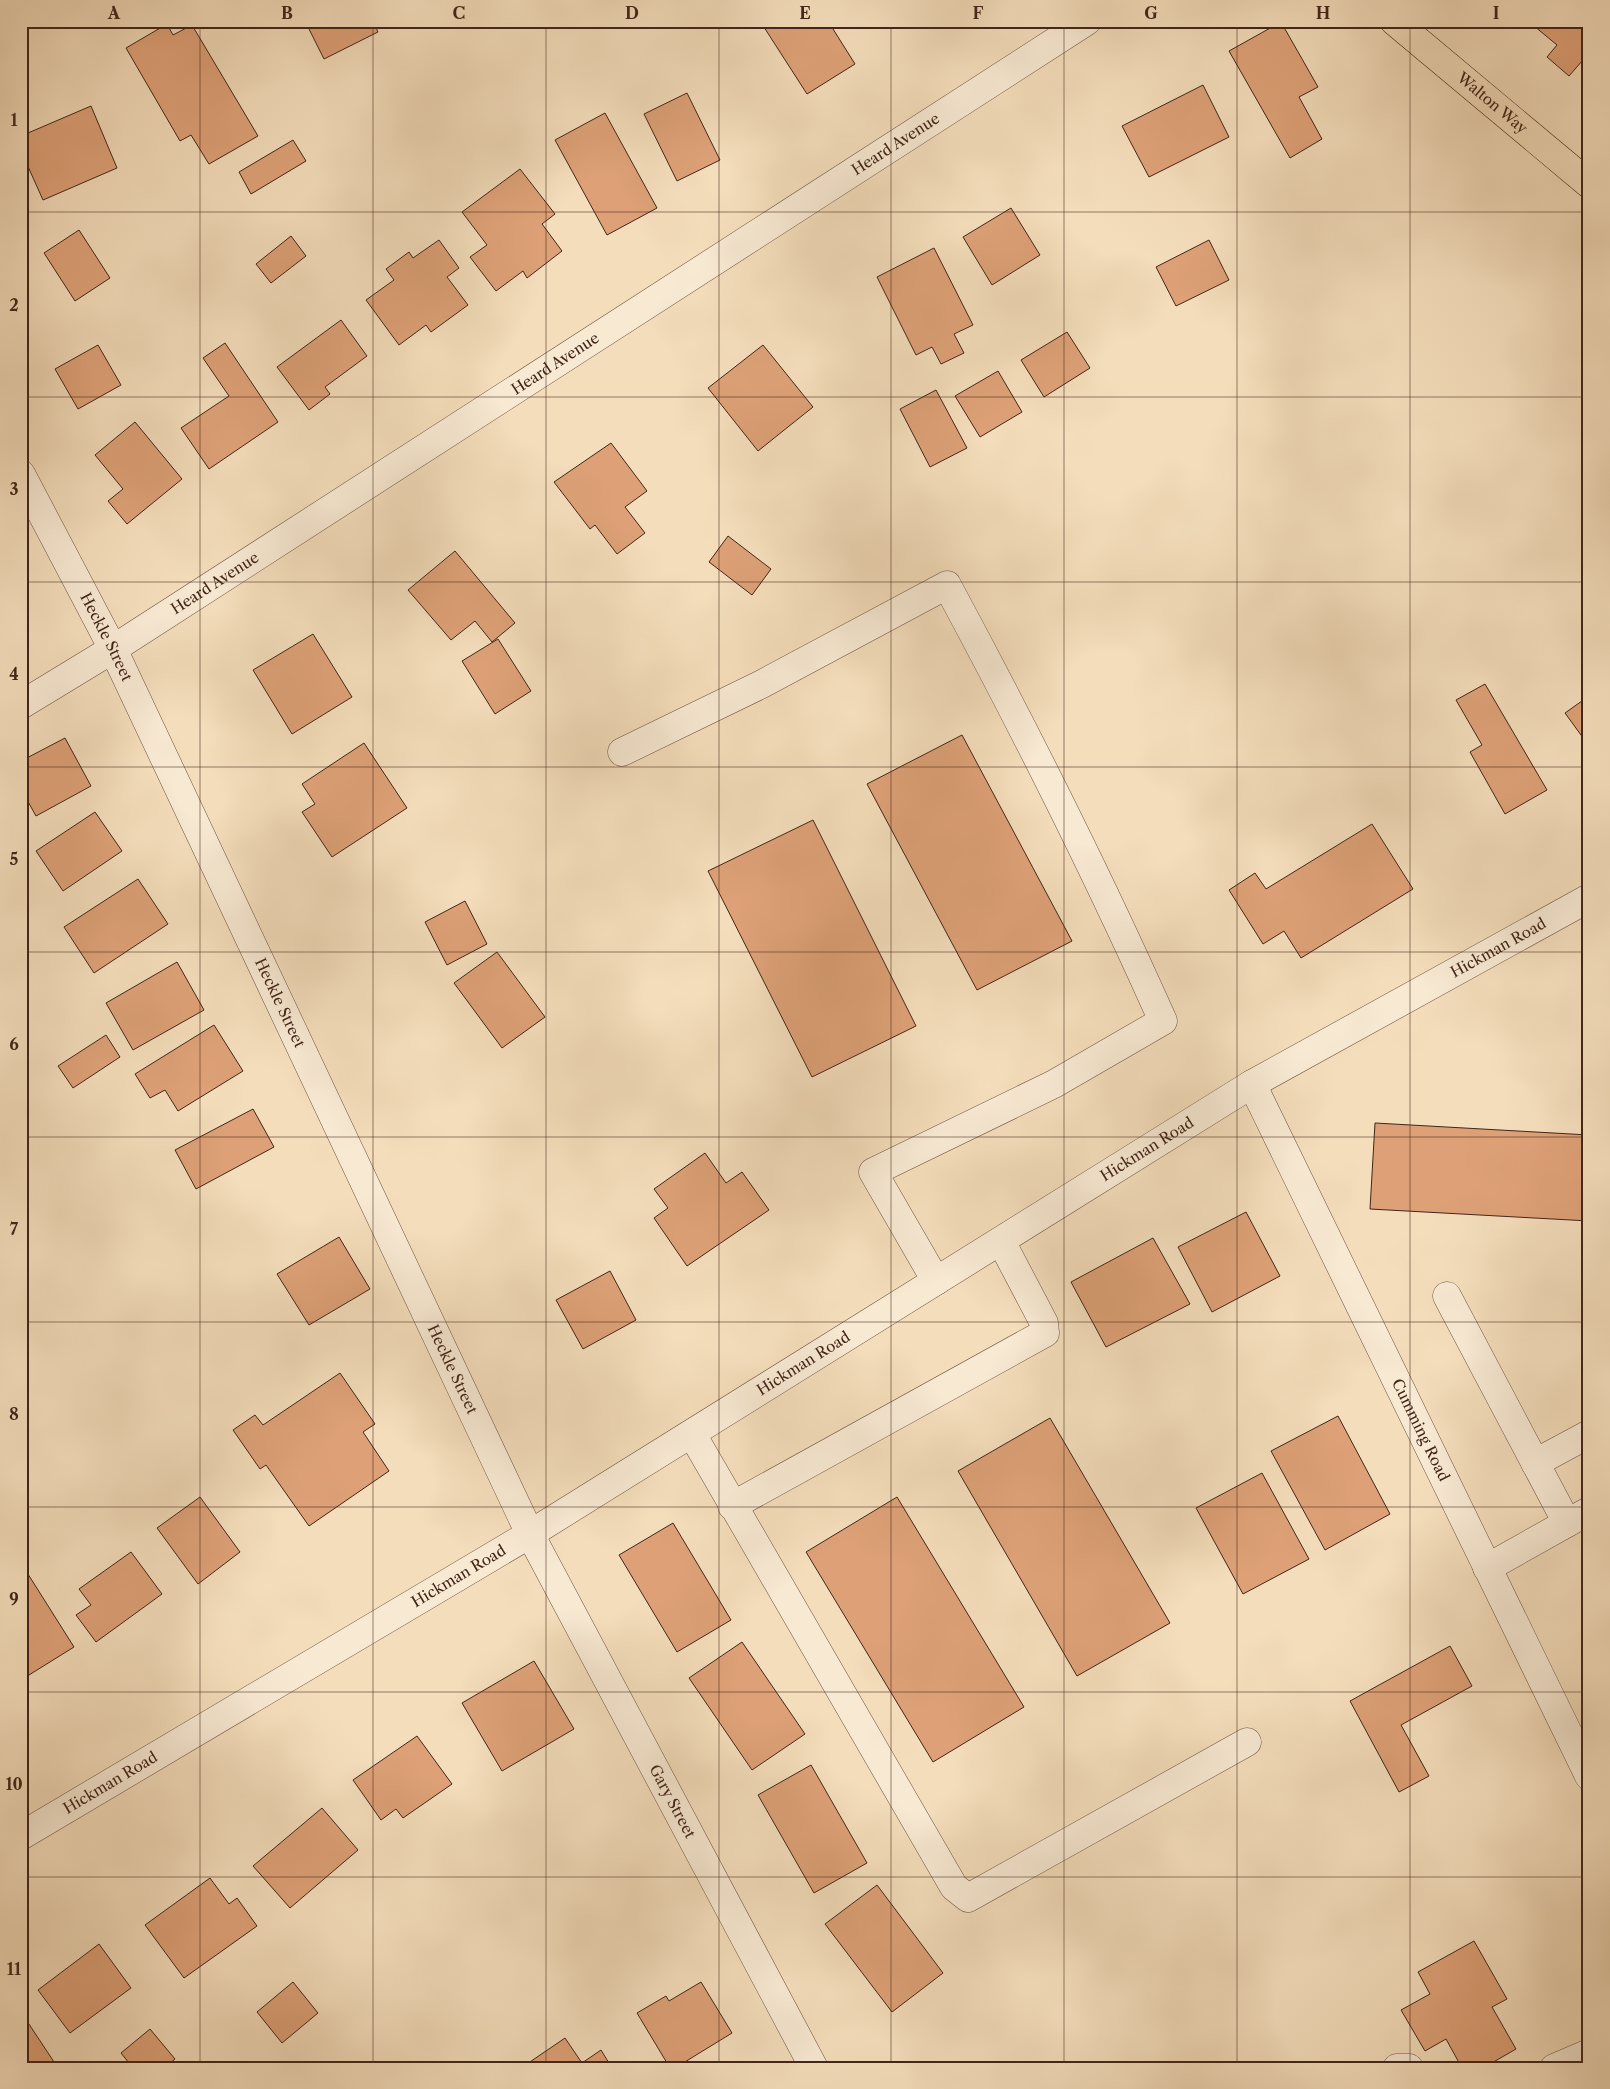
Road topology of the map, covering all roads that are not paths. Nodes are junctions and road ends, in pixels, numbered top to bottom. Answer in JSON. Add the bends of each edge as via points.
{"nodes":[{"id":1,"x":1087,"y":21,"type":"edge"},
{"id":2,"x":1394,"y":21,"type":"edge"},
{"id":3,"x":1589,"y":184,"type":"edge"},
{"id":4,"x":21,"y":474,"type":"edge"},
{"id":5,"x":113,"y":649,"type":"junction"},
{"id":6,"x":21,"y":705,"type":"edge"},
{"id":7,"x":622,"y":752,"type":"dead end"},
{"id":8,"x":1589,"y":898,"type":"edge"},
{"id":9,"x":1252,"y":1084,"type":"junction"},
{"id":10,"x":1001,"y":1241,"type":"junction"},
{"id":11,"x":936,"y":1281,"type":"junction"},
{"id":12,"x":1447,"y":1296,"type":"dead end"},
{"id":13,"x":692,"y":1434,"type":"junction"},
{"id":14,"x":1589,"y":1434,"type":"edge"},
{"id":15,"x":1535,"y":1463,"type":"junction"},
{"id":16,"x":732,"y":1506,"type":"junction"},
{"id":17,"x":1578,"y":1517,"type":"edge"},
{"id":18,"x":530,"y":1534,"type":"junction"},
{"id":19,"x":1487,"y":1568,"type":"junction"},
{"id":20,"x":1248,"y":1742,"type":"dead end"},
{"id":21,"x":1589,"y":1776,"type":"edge"},
{"id":22,"x":21,"y":1836,"type":"edge"},
{"id":23,"x":1589,"y":2053,"type":"edge"},
{"id":24,"x":814,"y":2068,"type":"edge"},
{"id":25,"x":1397,"y":2068,"type":"edge"},
{"id":26,"x":1409,"y":2068,"type":"edge"},
{"id":27,"x":1554,"y":2068,"type":"edge"}],
"edges":[{"from":1,"to":5,"type":"street","name":"Heard Avenue"},
{"from":2,"to":3,"type":"main road","name":"Walton Way"},
{"from":4,"to":5,"type":"street","name":"Heckle Street"},
{"from":5,"to":6,"type":"street","name":"Heard Avenue"},
{"from":5,"to":18,"type":"street","name":"Heckle Street"},
{"from":7,"to":11,"type":"street","via":[[762,684],[947,585],[1006,693],[1118,919],[1163,1021],[1054,1084],[873,1172]]},
{"from":8,"to":9,"type":"street","name":"Hickman Road"},
{"from":9,"to":10,"type":"street","name":"Hickman Road"},
{"from":9,"to":19,"type":"street","name":"Cumming Road"},
{"from":10,"to":11,"type":"street","name":"Hickman Road"},
{"from":10,"to":16,"type":"street","via":[[1044,1323],[1045,1333]]},
{"from":11,"to":13,"type":"street","name":"Hickman Road"},
{"from":12,"to":15,"type":"street"},
{"from":13,"to":16,"type":"street"},
{"from":13,"to":18,"type":"street","name":"Hickman Road"},
{"from":14,"to":15,"type":"street"},
{"from":15,"to":17,"type":"street"},
{"from":16,"to":20,"type":"street","via":[[954,1887],[968,1898]]},
{"from":17,"to":19,"type":"street"},
{"from":18,"to":22,"type":"street","name":"Hickman Road"},
{"from":18,"to":24,"type":"street","name":"Gary Street"},
{"from":19,"to":21,"type":"street","name":"Cumming Road"},
{"from":23,"to":27,"type":"street"},
{"from":25,"to":26,"type":"street"}]}
